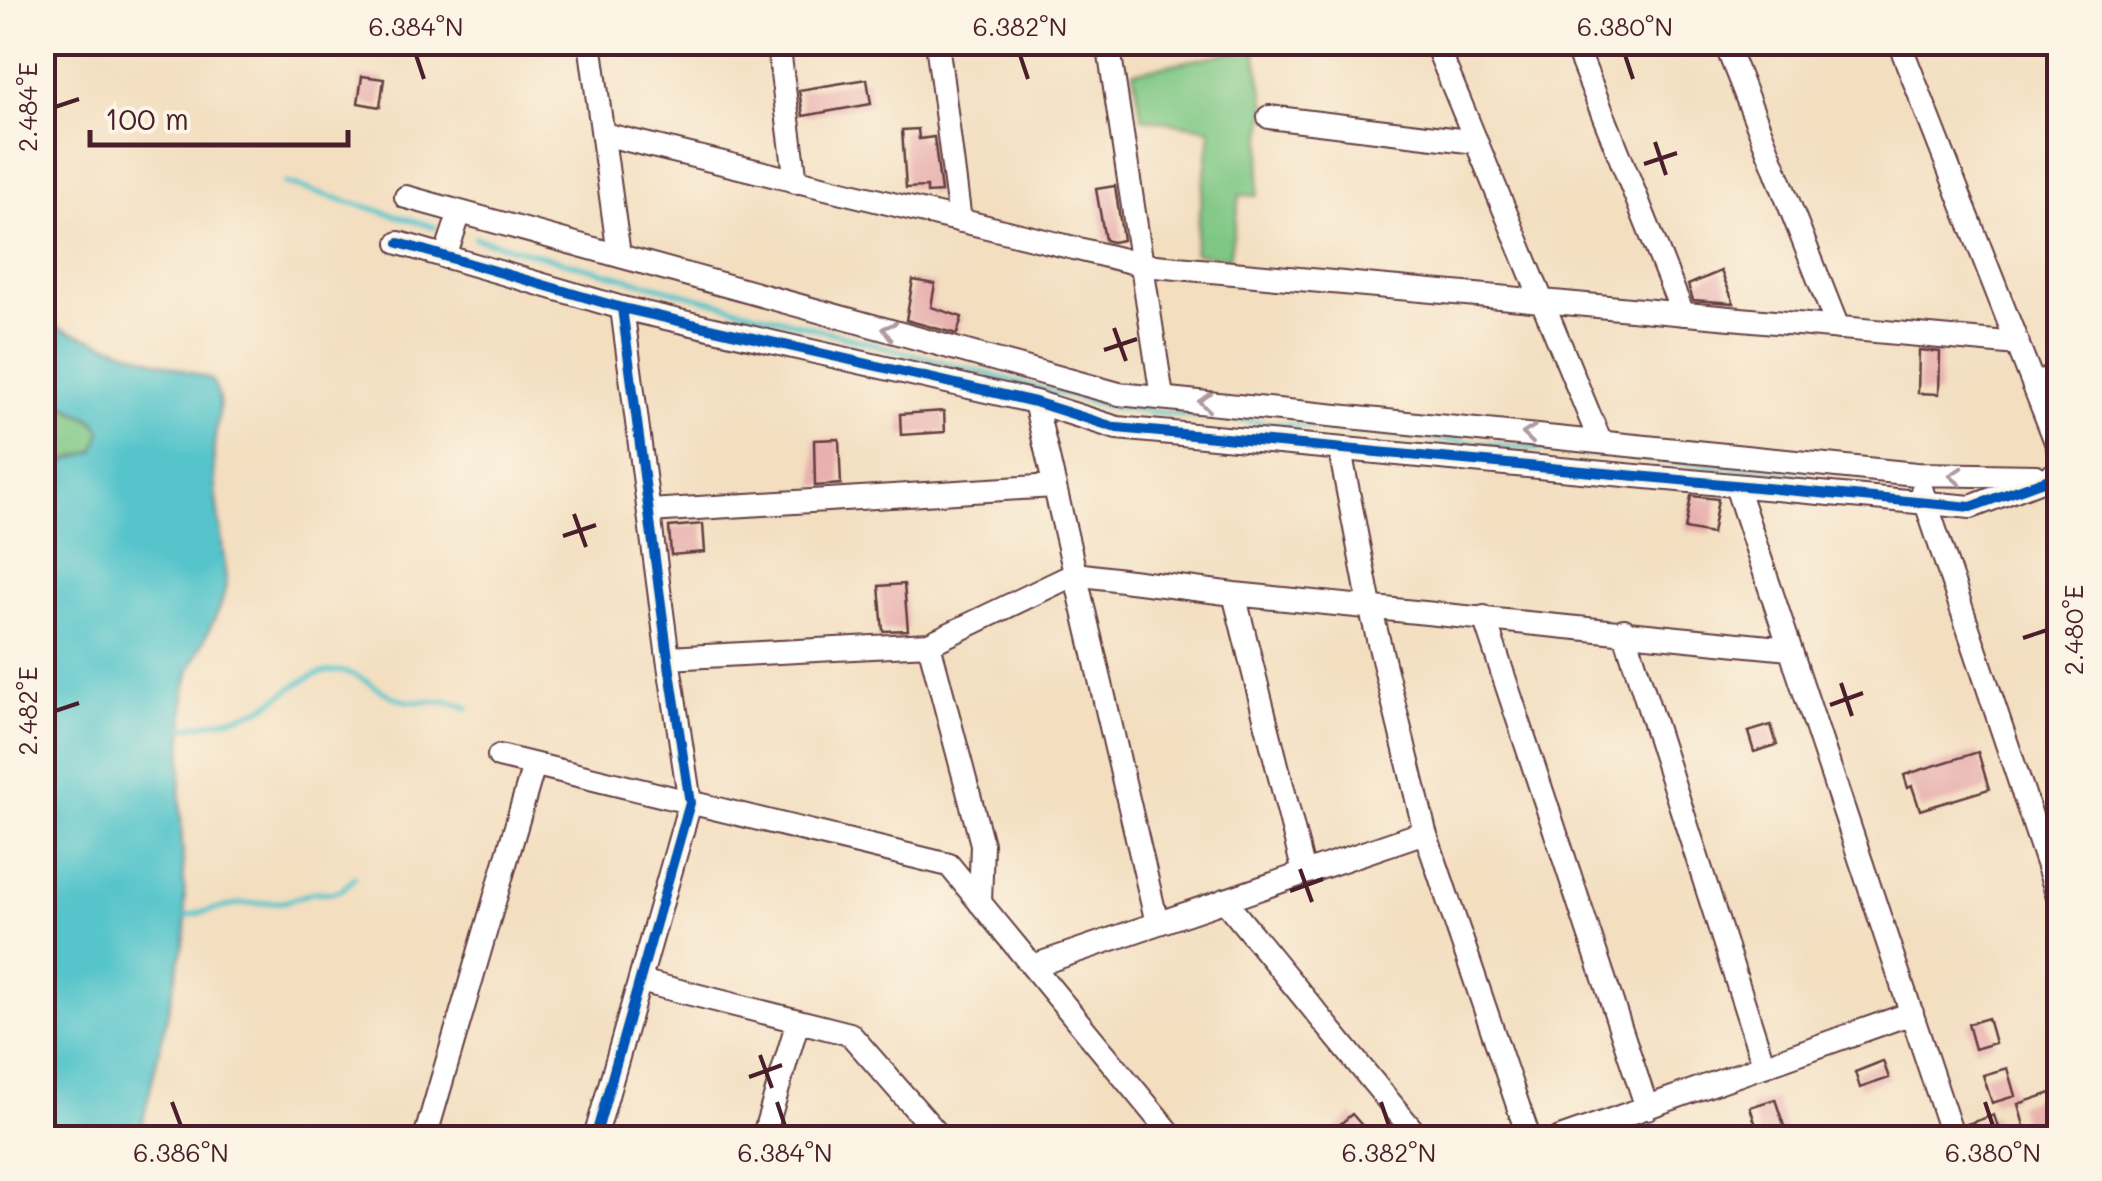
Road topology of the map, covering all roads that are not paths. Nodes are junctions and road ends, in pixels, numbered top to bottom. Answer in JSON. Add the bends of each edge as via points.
{"nodes":[{"id":1,"x":590,"y":42,"type":"edge"},
{"id":2,"x":778,"y":42,"type":"edge"},
{"id":3,"x":937,"y":42,"type":"edge"},
{"id":4,"x":1108,"y":42,"type":"edge"},
{"id":5,"x":1435,"y":42,"type":"edge"},
{"id":6,"x":1574,"y":42,"type":"edge"},
{"id":7,"x":1725,"y":42,"type":"edge"},
{"id":8,"x":1899,"y":42,"type":"edge"},
{"id":9,"x":1269,"y":117,"type":"dead end"},
{"id":10,"x":603,"y":134,"type":"junction"},
{"id":11,"x":1476,"y":142,"type":"junction"},
{"id":12,"x":796,"y":182,"type":"junction"},
{"id":13,"x":406,"y":196,"type":"dead end"},
{"id":14,"x":460,"y":212,"type":"junction"},
{"id":15,"x":960,"y":221,"type":"junction"},
{"id":16,"x":399,"y":243,"type":"dead end"},
{"id":17,"x":620,"y":255,"type":"junction"},
{"id":18,"x":445,"y":257,"type":"junction"},
{"id":19,"x":1144,"y":265,"type":"junction"},
{"id":20,"x":1543,"y":303,"type":"junction"},
{"id":21,"x":622,"y":308,"type":"junction"},
{"id":22,"x":1683,"y":314,"type":"junction"},
{"id":23,"x":1838,"y":328,"type":"junction"},
{"id":24,"x":2018,"y":344,"type":"junction"},
{"id":25,"x":2060,"y":374,"type":"edge"},
{"id":26,"x":2033,"y":384,"type":"junction"},
{"id":27,"x":1162,"y":397,"type":"junction"},
{"id":28,"x":1035,"y":402,"type":"junction"},
{"id":29,"x":1600,"y":441,"type":"junction"},
{"id":30,"x":1340,"y":450,"type":"junction"},
{"id":31,"x":2058,"y":467,"type":"edge"},
{"id":32,"x":1916,"y":474,"type":"junction"},
{"id":33,"x":1054,"y":486,"type":"junction"},
{"id":34,"x":1736,"y":486,"type":"junction"},
{"id":35,"x":1927,"y":502,"type":"junction"},
{"id":36,"x":649,"y":512,"type":"junction"},
{"id":37,"x":1075,"y":574,"type":"junction"},
{"id":38,"x":1234,"y":594,"type":"junction"},
{"id":39,"x":1370,"y":606,"type":"junction"},
{"id":40,"x":1484,"y":618,"type":"junction"},
{"id":41,"x":1624,"y":630,"type":"junction"},
{"id":42,"x":928,"y":644,"type":"junction"},
{"id":43,"x":1789,"y":649,"type":"junction"},
{"id":44,"x":668,"y":658,"type":"junction"},
{"id":45,"x":499,"y":756,"type":"dead end"},
{"id":46,"x":534,"y":765,"type":"junction"},
{"id":47,"x":690,"y":803,"type":"junction"},
{"id":48,"x":1425,"y":832,"type":"junction"},
{"id":49,"x":2049,"y":842,"type":"edge"},
{"id":50,"x":1304,"y":874,"type":"junction"},
{"id":51,"x":1224,"y":900,"type":"junction"},
{"id":52,"x":2060,"y":902,"type":"edge"},
{"id":53,"x":980,"y":903,"type":"junction"},
{"id":54,"x":1157,"y":924,"type":"junction"},
{"id":55,"x":1033,"y":966,"type":"junction"},
{"id":56,"x":640,"y":981,"type":"junction"},
{"id":57,"x":1912,"y":1013,"type":"junction"},
{"id":58,"x":798,"y":1021,"type":"junction"},
{"id":59,"x":1764,"y":1066,"type":"junction"},
{"id":60,"x":1648,"y":1108,"type":"junction"},
{"id":61,"x":426,"y":1138,"type":"edge"},
{"id":62,"x":595,"y":1138,"type":"edge"},
{"id":63,"x":762,"y":1138,"type":"edge"},
{"id":64,"x":940,"y":1138,"type":"edge"},
{"id":65,"x":1174,"y":1138,"type":"edge"},
{"id":66,"x":1419,"y":1138,"type":"edge"},
{"id":67,"x":1529,"y":1138,"type":"edge"},
{"id":68,"x":1560,"y":1138,"type":"edge"},
{"id":69,"x":1953,"y":1138,"type":"edge"}],
"edges":[{"from":1,"to":10,"type":"street"},
{"from":2,"to":12,"type":"street"},
{"from":3,"to":15,"type":"street"},
{"from":4,"to":19,"type":"street"},
{"from":5,"to":11,"type":"street"},
{"from":6,"to":22,"type":"street"},
{"from":7,"to":23,"type":"street"},
{"from":8,"to":24,"type":"street"},
{"from":9,"to":11,"type":"street"},
{"from":10,"to":12,"type":"street"},
{"from":10,"to":17,"type":"street"},
{"from":11,"to":20,"type":"street"},
{"from":12,"to":15,"type":"street"},
{"from":13,"to":14,"type":"street"},
{"from":14,"to":17,"type":"street"},
{"from":14,"to":18,"type":"street"},
{"from":15,"to":19,"type":"street"},
{"from":16,"to":18,"type":"street"},
{"from":27,"to":17,"type":"street","one_way":true,"via":[[1118,394]]},
{"from":18,"to":21,"type":"street"},
{"from":19,"to":20,"type":"street"},
{"from":19,"to":27,"type":"street"},
{"from":20,"to":22,"type":"street"},
{"from":20,"to":29,"type":"street"},
{"from":21,"to":28,"type":"street"},
{"from":21,"to":36,"type":"street"},
{"from":22,"to":23,"type":"street"},
{"from":23,"to":24,"type":"street"},
{"from":24,"to":26,"type":"street"},
{"from":25,"to":26,"type":"street"},
{"from":26,"to":31,"type":"street"},
{"from":29,"to":27,"type":"street","one_way":true},
{"from":28,"to":30,"type":"street","via":[[1117,428]]},
{"from":28,"to":33,"type":"street"},
{"from":29,"to":32,"type":"street"},
{"from":30,"to":34,"type":"street"},
{"from":30,"to":39,"type":"street"},
{"from":31,"to":32,"type":"street","one_way":true,"via":[[1989,477]]},
{"from":31,"to":35,"type":"street","via":[[1971,507]]},
{"from":32,"to":35,"type":"street"},
{"from":33,"to":36,"type":"street"},
{"from":33,"to":37,"type":"street"},
{"from":34,"to":35,"type":"street"},
{"from":34,"to":43,"type":"street"},
{"from":35,"to":49,"type":"street"},
{"from":36,"to":44,"type":"street"},
{"from":37,"to":38,"type":"street"},
{"from":37,"to":42,"type":"street"},
{"from":37,"to":54,"type":"street"},
{"from":38,"to":39,"type":"street"},
{"from":38,"to":50,"type":"street"},
{"from":39,"to":40,"type":"street"},
{"from":39,"to":48,"type":"street"},
{"from":40,"to":41,"type":"street"},
{"from":40,"to":60,"type":"street"},
{"from":41,"to":43,"type":"street"},
{"from":41,"to":59,"type":"street"},
{"from":42,"to":44,"type":"street"},
{"from":42,"to":53,"type":"street","via":[[982,844]]},
{"from":43,"to":57,"type":"street"},
{"from":44,"to":47,"type":"street"},
{"from":45,"to":46,"type":"street"},
{"from":46,"to":47,"type":"street"},
{"from":46,"to":61,"type":"street"},
{"from":47,"to":53,"type":"street","via":[[949,865]]},
{"from":47,"to":56,"type":"street"},
{"from":48,"to":50,"type":"street"},
{"from":48,"to":67,"type":"street"},
{"from":49,"to":52,"type":"street"},
{"from":50,"to":51,"type":"street"},
{"from":51,"to":54,"type":"street"},
{"from":51,"to":66,"type":"street"},
{"from":53,"to":55,"type":"street"},
{"from":54,"to":55,"type":"street"},
{"from":55,"to":65,"type":"street"},
{"from":56,"to":58,"type":"street"},
{"from":56,"to":62,"type":"street"},
{"from":57,"to":59,"type":"street"},
{"from":57,"to":69,"type":"street"},
{"from":58,"to":63,"type":"street"},
{"from":58,"to":64,"type":"street","via":[[850,1034]]},
{"from":59,"to":60,"type":"street"},
{"from":60,"to":68,"type":"street"}]}
